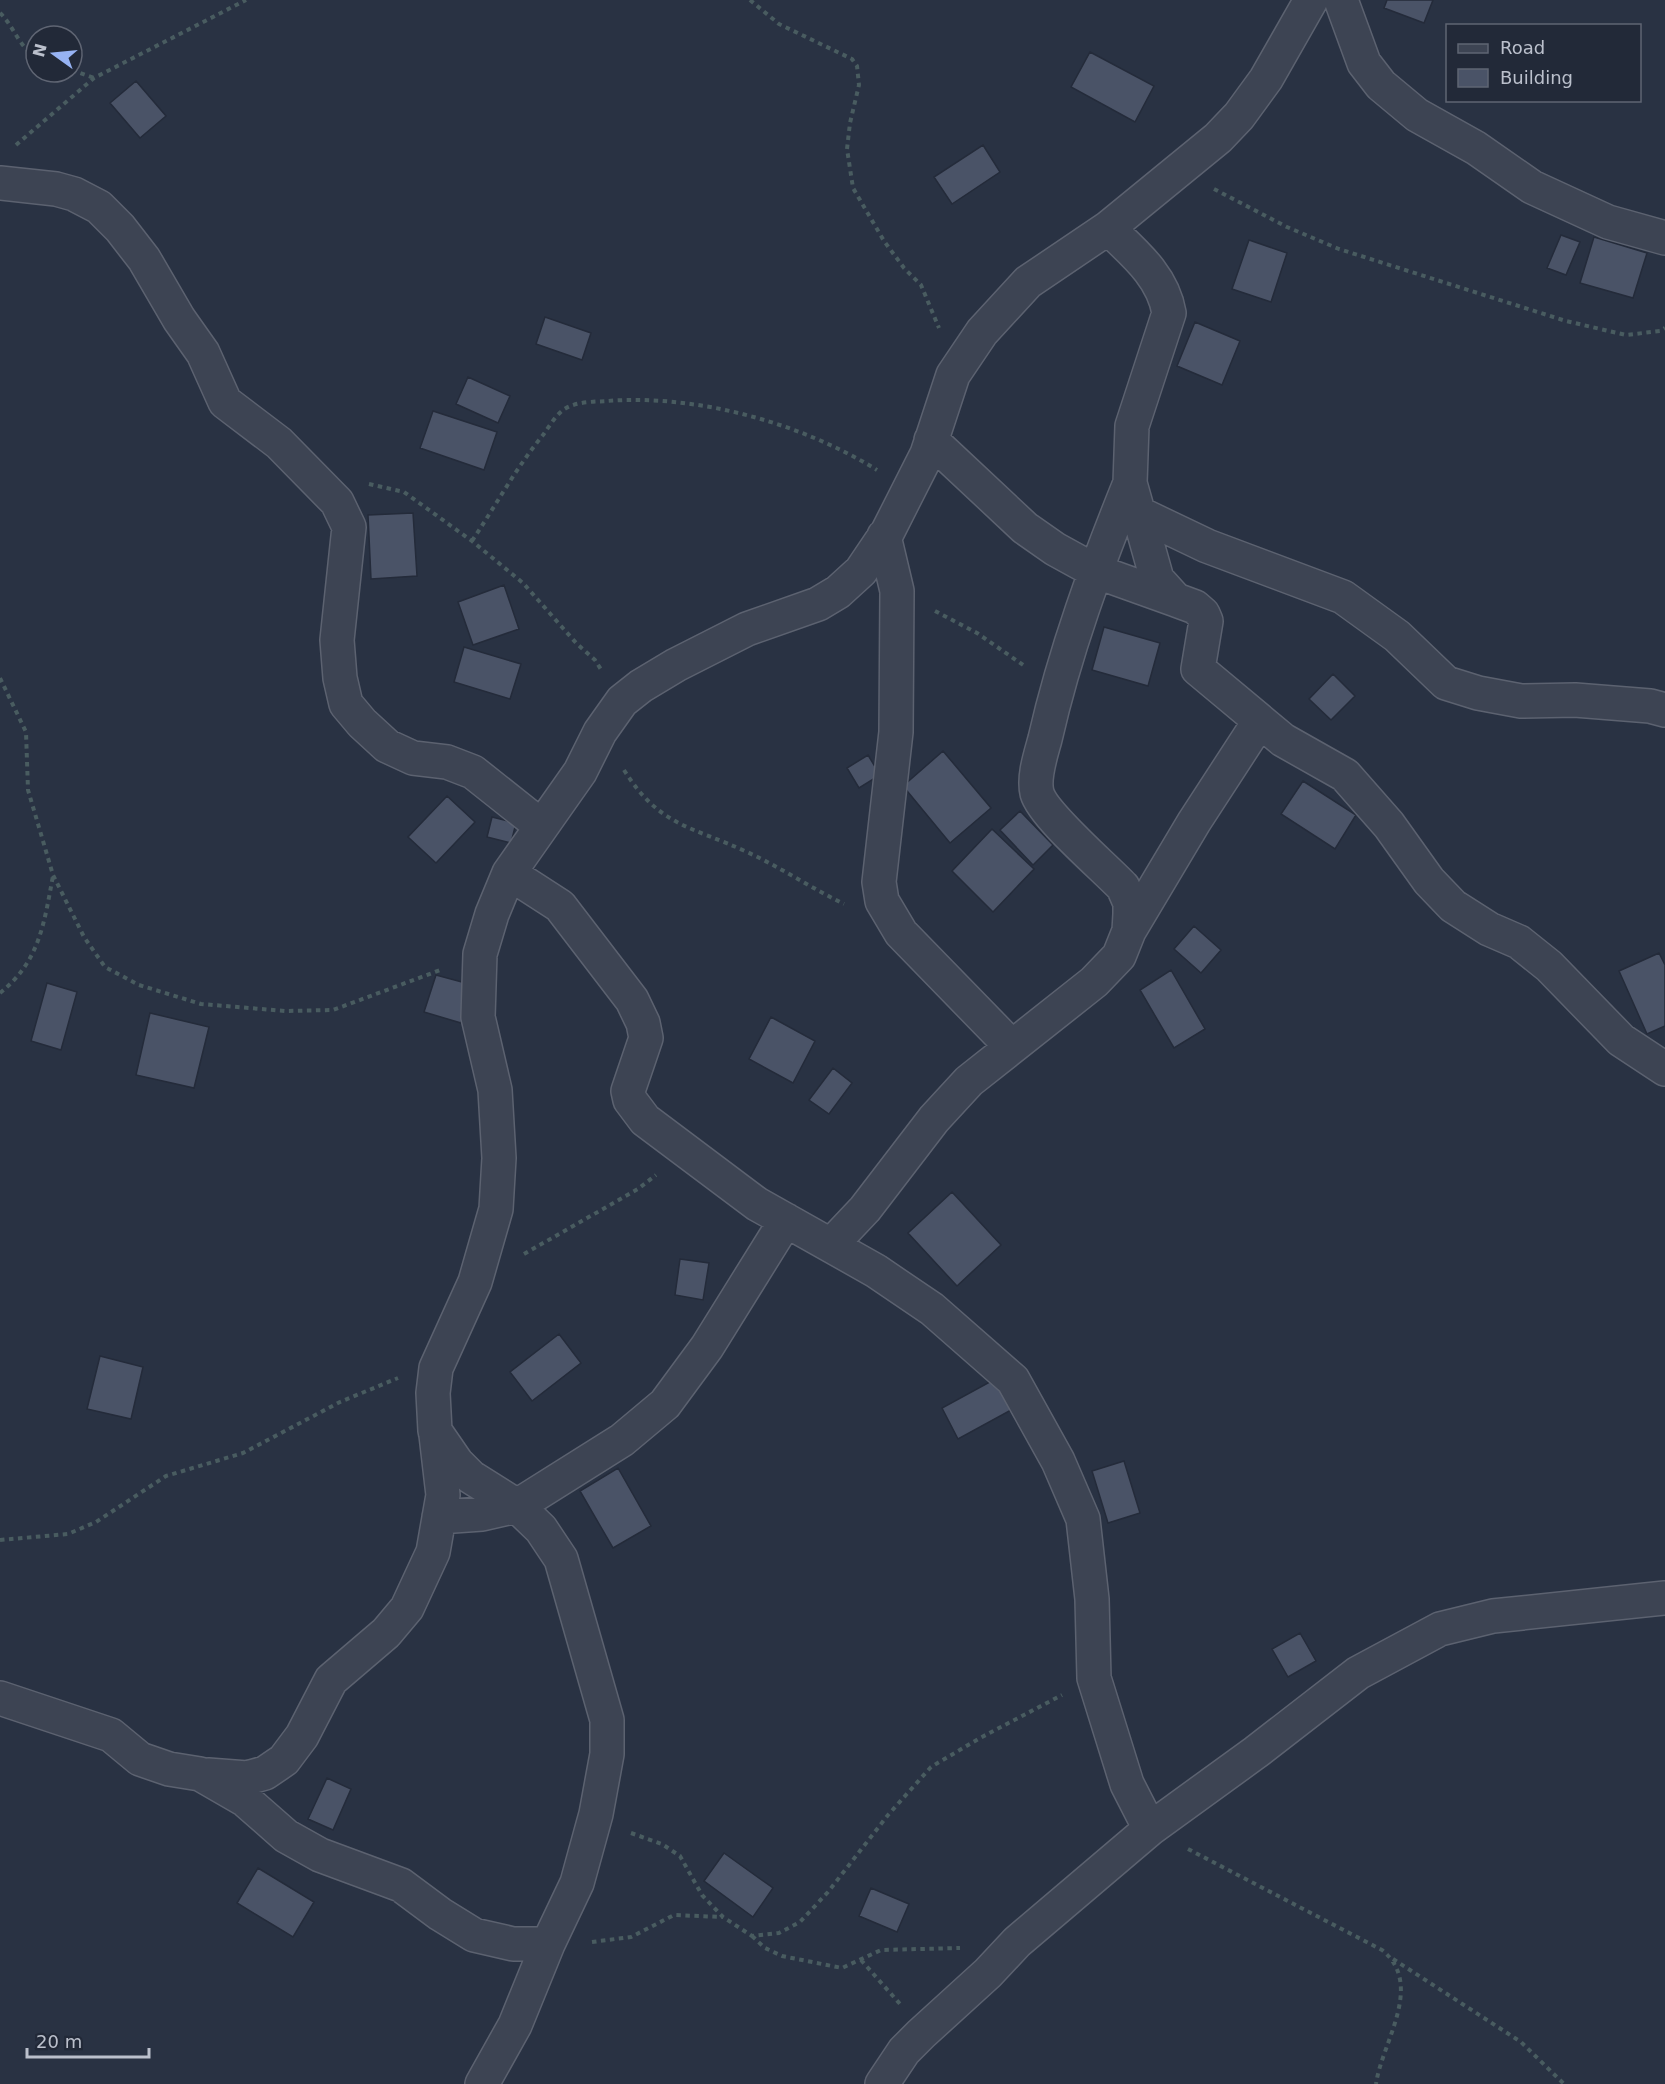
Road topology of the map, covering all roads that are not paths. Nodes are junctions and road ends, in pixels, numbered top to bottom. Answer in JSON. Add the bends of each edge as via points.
{"nodes":[{"id":1,"x":1311,"y":0,"type":"edge"},
{"id":2,"x":1341,"y":0,"type":"edge"},
{"id":3,"x":4,"y":168,"type":"edge"},
{"id":4,"x":1108,"y":228,"type":"junction"},
{"id":5,"x":1665,"y":238,"type":"edge"},
{"id":6,"x":931,"y":441,"type":"junction"},
{"id":7,"x":1134,"y":498,"type":"junction"},
{"id":8,"x":884,"y":536,"type":"junction"},
{"id":9,"x":1095,"y":571,"type":"junction"},
{"id":10,"x":1176,"y":600,"type":"junction"},
{"id":11,"x":1665,"y":710,"type":"edge"},
{"id":12,"x":1259,"y":722,"type":"junction"},
{"id":13,"x":541,"y":826,"type":"junction"},
{"id":14,"x":508,"y":873,"type":"junction"},
{"id":15,"x":1129,"y":932,"type":"junction"},
{"id":16,"x":1011,"y":1046,"type":"junction"},
{"id":17,"x":1665,"y":1069,"type":"edge"},
{"id":18,"x":786,"y":1220,"type":"junction"},
{"id":19,"x":831,"y":1245,"type":"junction"},
{"id":20,"x":435,"y":1431,"type":"junction"},
{"id":21,"x":517,"y":1506,"type":"junction"},
{"id":22,"x":439,"y":1517,"type":"junction"},
{"id":23,"x":1665,"y":1598,"type":"edge"},
{"id":24,"x":0,"y":1698,"type":"edge"},
{"id":25,"x":200,"y":1774,"type":"junction"},
{"id":26,"x":1150,"y":1829,"type":"junction"},
{"id":27,"x":548,"y":1944,"type":"junction"},
{"id":28,"x":482,"y":2084,"type":"edge"},
{"id":29,"x":882,"y":2084,"type":"edge"}],
"edges":[{"from":1,"to":4,"type":"street","via":[[1296,31],[1239,116],[1218,138]]},
{"from":2,"to":5,"type":"street","via":[[1364,63],[1381,85],[1417,115],[1476,148],[1532,188],[1608,222]]},
{"from":3,"to":13,"type":"street","via":[[74,194],[99,207],[120,228],[203,353],[225,402],[279,443],[337,502],[349,527],[337,640],[346,704],[387,746],[413,758],[447,762],[473,772]]},
{"from":4,"to":6,"type":"street","via":[[1028,282],[982,332],[953,375]]},
{"from":4,"to":7,"type":"street","via":[[1142,261],[1160,286],[1168,313],[1132,426]]},
{"from":6,"to":8,"type":"street"},
{"from":6,"to":9,"type":"street","via":[[1025,528]]},
{"from":7,"to":9,"type":"street"},
{"from":7,"to":10,"type":"street","via":[[1157,579]]},
{"from":7,"to":11,"type":"street","via":[[1207,546],[1343,597],[1397,636],[1446,683],[1521,701],[1575,700]]},
{"from":8,"to":13,"type":"street","via":[[861,571],[838,592],[818,604],[747,629],[641,686],[622,701],[600,732],[580,772]]},
{"from":8,"to":16,"type":"street","via":[[897,591],[896,732],[879,882],[882,901],[901,933]]},
{"from":9,"to":10,"type":"street"},
{"from":9,"to":15,"type":"street","via":[[1056,687],[1037,792],[1046,809],[1122,887],[1130,903]]},
{"from":10,"to":12,"type":"street","via":[[1195,607],[1206,621],[1198,669]]},
{"from":12,"to":15,"type":"street"},
{"from":12,"to":17,"type":"street","via":[[1345,775],[1453,906],[1519,942],[1549,966],[1621,1040]]},
{"from":13,"to":14,"type":"street"},
{"from":14,"to":18,"type":"street","via":[[560,906],[632,1000],[646,1038],[628,1091],[645,1120],[757,1204]]},
{"from":14,"to":20,"type":"street","via":[[480,954],[478,1017],[495,1090],[499,1158],[496,1209],[475,1282],[436,1368]]},
{"from":15,"to":16,"type":"street","via":[[1119,956],[1094,982]]},
{"from":16,"to":19,"type":"street","via":[[952,1098],[866,1209]]},
{"from":18,"to":19,"type":"street"},
{"from":18,"to":21,"type":"street","via":[[707,1347],[665,1404],[622,1440]]},
{"from":19,"to":26,"type":"street","via":[[932,1310],[1013,1380],[1058,1461],[1083,1519],[1092,1599],[1094,1678],[1128,1784]]},
{"from":20,"to":21,"type":"street","via":[[471,1477]]},
{"from":20,"to":22,"type":"street","via":[[443,1495]]},
{"from":21,"to":22,"type":"street","via":[[482,1514]]},
{"from":21,"to":27,"type":"street","via":[[541,1529],[561,1559],[607,1720],[607,1754],[593,1823],[577,1883]]},
{"from":22,"to":25,"type":"street","via":[[433,1552],[407,1608],[386,1633],[331,1680],[302,1736],[284,1760],[265,1773],[247,1778]]},
{"from":23,"to":26,"type":"street","via":[[1493,1616],[1440,1629],[1358,1673]]},
{"from":24,"to":25,"type":"street","via":[[111,1735],[140,1759]]},
{"from":25,"to":27,"type":"street","via":[[245,1800],[286,1836],[320,1855],[400,1884],[474,1935],[513,1944]]},
{"from":26,"to":29,"type":"street","via":[[1017,1942],[904,2051]]},
{"from":27,"to":28,"type":"street","via":[[515,2025]]}]}
